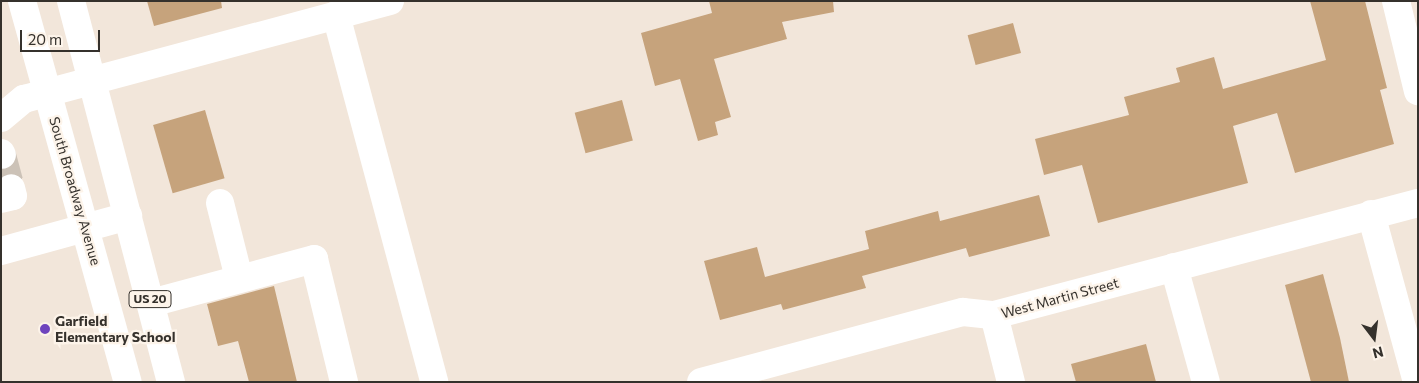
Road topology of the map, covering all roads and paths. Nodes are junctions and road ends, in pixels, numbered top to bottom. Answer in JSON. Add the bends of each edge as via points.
{"nodes":[{"id":1,"x":22,"y":1,"type":"edge"},
{"id":2,"x":71,"y":1,"type":"edge"},
{"id":3,"x":390,"y":1,"type":"edge"},
{"id":4,"x":1396,"y":1,"type":"edge"},
{"id":5,"x":336,"y":15,"type":"junction"},
{"id":6,"x":92,"y":80,"type":"junction"},
{"id":7,"x":1418,"y":91,"type":"edge"},
{"id":8,"x":47,"y":93,"type":"junction"},
{"id":9,"x":1,"y":118,"type":"edge"},
{"id":10,"x":220,"y":203,"type":"dead end"},
{"id":11,"x":1418,"y":203,"type":"edge"},
{"id":12,"x":1371,"y":214,"type":"junction"},
{"id":13,"x":128,"y":216,"type":"junction"},
{"id":14,"x":86,"y":229,"type":"junction"},
{"id":15,"x":1,"y":251,"type":"edge"},
{"id":16,"x":1174,"y":267,"type":"junction"},
{"id":17,"x":239,"y":278,"type":"junction"},
{"id":18,"x":151,"y":303,"type":"junction"},
{"id":19,"x":994,"y":315,"type":"junction"},
{"id":20,"x":128,"y":382,"type":"edge"},
{"id":21,"x":171,"y":382,"type":"edge"},
{"id":22,"x":344,"y":382,"type":"edge"},
{"id":23,"x":434,"y":382,"type":"edge"},
{"id":24,"x":701,"y":382,"type":"edge"},
{"id":25,"x":1011,"y":382,"type":"edge"},
{"id":26,"x":1206,"y":382,"type":"edge"},
{"id":27,"x":1417,"y":382,"type":"edge"}],
"edges":[{"from":1,"to":8,"type":"street","name":"South Broadway Avenue","number":"US 20"},
{"from":2,"to":6,"type":"street","number":"US 20"},
{"from":3,"to":5,"type":"street"},
{"from":4,"to":7,"type":"street"},
{"from":5,"to":6,"type":"street"},
{"from":5,"to":23,"type":"street"},
{"from":6,"to":8,"type":"street"},
{"from":6,"to":13,"type":"street","number":"US 20"},
{"from":8,"to":9,"type":"street","via":[[24,99]]},
{"from":8,"to":14,"type":"street","name":"South Broadway Avenue","number":"US 20"},
{"from":10,"to":17,"type":"street"},
{"from":11,"to":12,"type":"street","name":"West Martin Street"},
{"from":12,"to":16,"type":"street","name":"West Martin Street"},
{"from":12,"to":27,"type":"street"},
{"from":13,"to":14,"type":"street"},
{"from":13,"to":18,"type":"street","number":"US 20"},
{"from":14,"to":15,"type":"street"},
{"from":14,"to":20,"type":"street","name":"South Broadway Avenue","number":"US 20"},
{"from":16,"to":19,"type":"street","name":"West Martin Street"},
{"from":16,"to":26,"type":"street"},
{"from":17,"to":18,"type":"street"},
{"from":17,"to":22,"type":"street","via":[[314,259]]},
{"from":18,"to":21,"type":"street","number":"US 20"},
{"from":19,"to":24,"type":"street","name":"West Martin Street","via":[[963,312]]},
{"from":19,"to":25,"type":"street"}]}
